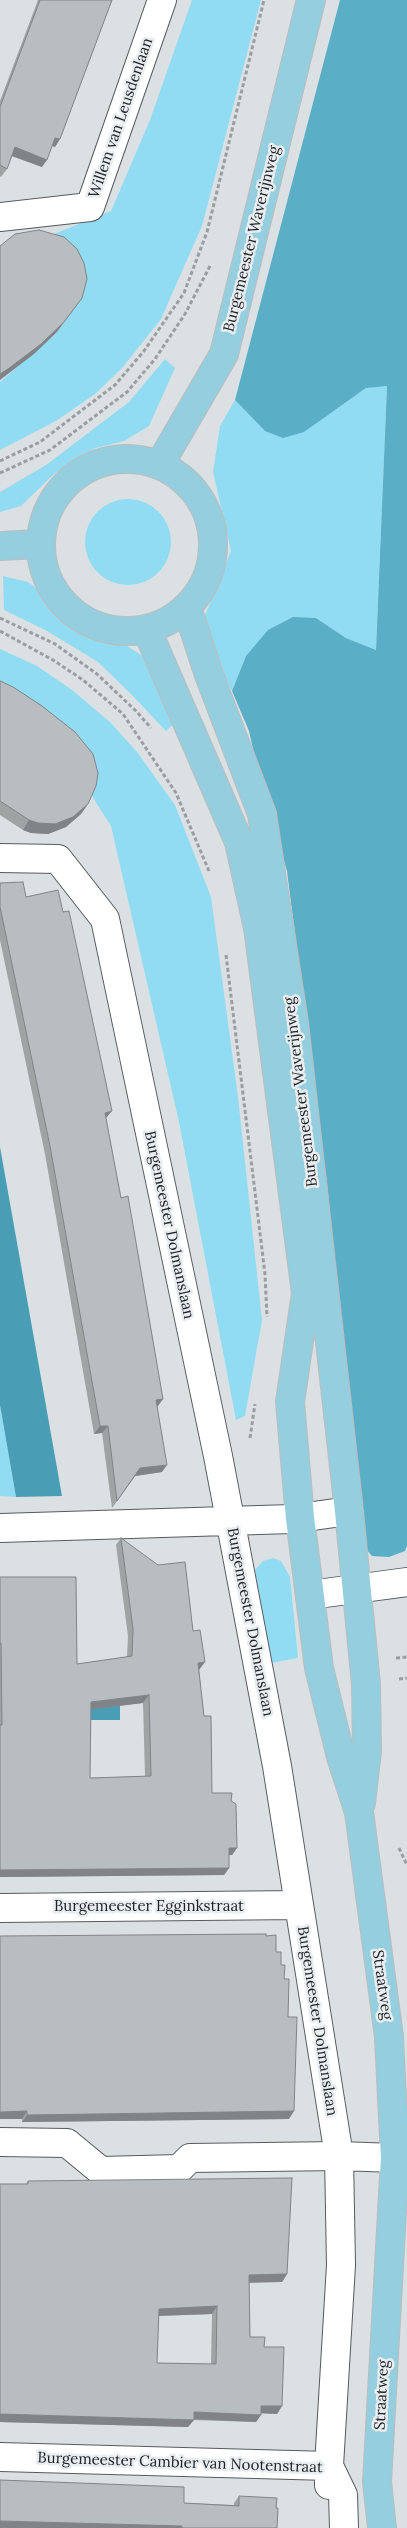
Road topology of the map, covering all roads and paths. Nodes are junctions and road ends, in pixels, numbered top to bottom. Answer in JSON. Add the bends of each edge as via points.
{"nodes":[{"id":1,"x":162,"y":0,"type":"edge"},
{"id":2,"x":264,"y":0,"type":"edge"},
{"id":3,"x":311,"y":0,"type":"edge"},
{"id":4,"x":0,"y":217,"type":"edge"},
{"id":5,"x":212,"y":259,"type":"dead end"},
{"id":6,"x":0,"y":461,"type":"edge"},
{"id":7,"x":160,"y":464,"type":"junction"},
{"id":8,"x":0,"y":473,"type":"edge"},
{"id":9,"x":40,"y":544,"type":"junction"},
{"id":10,"x":0,"y":546,"type":"edge"},
{"id":11,"x":187,"y":608,"type":"junction"},
{"id":12,"x":0,"y":618,"type":"edge"},
{"id":13,"x":147,"y":630,"type":"junction"},
{"id":14,"x":0,"y":631,"type":"edge"},
{"id":15,"x":153,"y":730,"type":"dead end"},
{"id":16,"x":0,"y":858,"type":"edge"},
{"id":17,"x":210,"y":874,"type":"dead end"},
{"id":18,"x":225,"y":950,"type":"dead end"},
{"id":19,"x":268,"y":1326,"type":"dead end"},
{"id":20,"x":256,"y":1402,"type":"dead end"},
{"id":21,"x":218,"y":1456,"type":"junction"},
{"id":22,"x":349,"y":1511,"type":"junction"},
{"id":23,"x":300,"y":1518,"type":"junction"},
{"id":24,"x":230,"y":1522,"type":"junction"},
{"id":25,"x":0,"y":1528,"type":"edge"},
{"id":26,"x":407,"y":1582,"type":"edge"},
{"id":27,"x":355,"y":1589,"type":"junction"},
{"id":28,"x":310,"y":1595,"type":"junction"},
{"id":29,"x":360,"y":1812,"type":"junction"},
{"id":30,"x":298,"y":1906,"type":"junction"},
{"id":31,"x":0,"y":1908,"type":"edge"},
{"id":32,"x":0,"y":2142,"type":"edge"},
{"id":33,"x":339,"y":2156,"type":"junction"},
{"id":34,"x":394,"y":2158,"type":"junction"},
{"id":35,"x":0,"y":2457,"type":"edge"},
{"id":36,"x":330,"y":2466,"type":"junction"},
{"id":37,"x":377,"y":2482,"type":"junction"},
{"id":38,"x":328,"y":2528,"type":"edge"},
{"id":39,"x":344,"y":2528,"type":"edge"},
{"id":40,"x":366,"y":2528,"type":"edge"},
{"id":41,"x":382,"y":2528,"type":"edge"}],
"edges":[{"from":1,"to":4,"type":"street","name":"Willem van Leusdenlaan","via":[[90,207]]},
{"from":2,"to":6,"type":"path","via":[[207,232],[184,293],[144,351],[115,385],[40,442]]},
{"from":3,"to":7,"type":"main road","name":"Burgemeester Waverijnweg","via":[[224,354]]},
{"from":5,"to":8,"type":"path","via":[[185,314],[155,359],[127,392],[50,450]]},
{"from":7,"to":9,"type":"main road","via":[[132,458],[105,461],[80,471],[60,490],[46,514]]},
{"from":7,"to":11,"type":"main road","via":[[185,481],[204,504],[213,533],[212,563],[203,587]]},
{"from":9,"to":10,"type":"main road"},
{"from":9,"to":13,"type":"main road","via":[[43,567],[54,591],[71,612],[94,626],[120,632]]},
{"from":11,"to":13,"type":"main road","via":[[175,618]]},
{"from":11,"to":22,"type":"main road","name":"Burgemeester Waverijnweg","via":[[209,676],[262,814],[294,1023]]},
{"from":12,"to":15,"type":"path","via":[[55,644],[97,674]]},
{"from":13,"to":23,"type":"main road","name":"Burgemeester Waverijnweg","via":[[239,842],[258,928],[306,1293],[290,1402]]},
{"from":14,"to":17,"type":"path","via":[[54,660],[122,714],[176,793]]},
{"from":16,"to":21,"type":"street","name":"Burgemeester Dolmanslaan","via":[[58,859],[105,919]]},
{"from":18,"to":19,"type":"path","via":[[265,1274]]},
{"from":20,"to":21,"type":"path","via":[[250,1440],[242,1451]]},
{"from":21,"to":24,"type":"street","name":"Burgemeester Dolmanslaan"},
{"from":22,"to":23,"type":"street"},
{"from":22,"to":27,"type":"main road","name":"Burgemeester Waverijnweg"},
{"from":23,"to":24,"type":"street"},
{"from":23,"to":28,"type":"main road","name":"Burgemeester Waverijnweg"},
{"from":24,"to":25,"type":"street"},
{"from":24,"to":30,"type":"street","name":"Burgemeester Dolmanslaan","via":[[277,1766]]},
{"from":26,"to":27,"type":"street"},
{"from":27,"to":28,"type":"street"},
{"from":27,"to":29,"type":"main road","name":"Straatweg","via":[[366,1684],[367,1751]]},
{"from":28,"to":29,"type":"main road","name":"Straatweg","via":[[324,1689],[341,1757]]},
{"from":29,"to":34,"type":"main road","name":"Straatweg","via":[[389,2037]]},
{"from":30,"to":31,"type":"street","name":"Burgemeester Egginkstraat"},
{"from":30,"to":33,"type":"street","name":"Burgemeester Dolmanslaan"},
{"from":32,"to":33,"type":"street","via":[[67,2143],[101,2171],[179,2169],[190,2158]]},
{"from":33,"to":34,"type":"street"},
{"from":33,"to":36,"type":"street","name":"Burgemeester Dolmanslaan","via":[[341,2265]]},
{"from":34,"to":37,"type":"main road","name":"Straatweg"},
{"from":35,"to":36,"type":"street","name":"Burgemeester Cambier van Nootenstraat"},
{"from":36,"to":38,"type":"street","name":"Burgemeester Cambier van Nootenstraat"},
{"from":36,"to":39,"type":"street","via":[[343,2495]]},
{"from":37,"to":40,"type":"main road","name":"Straatweg"},
{"from":37,"to":41,"type":"main road","name":"Straatweg"}]}
